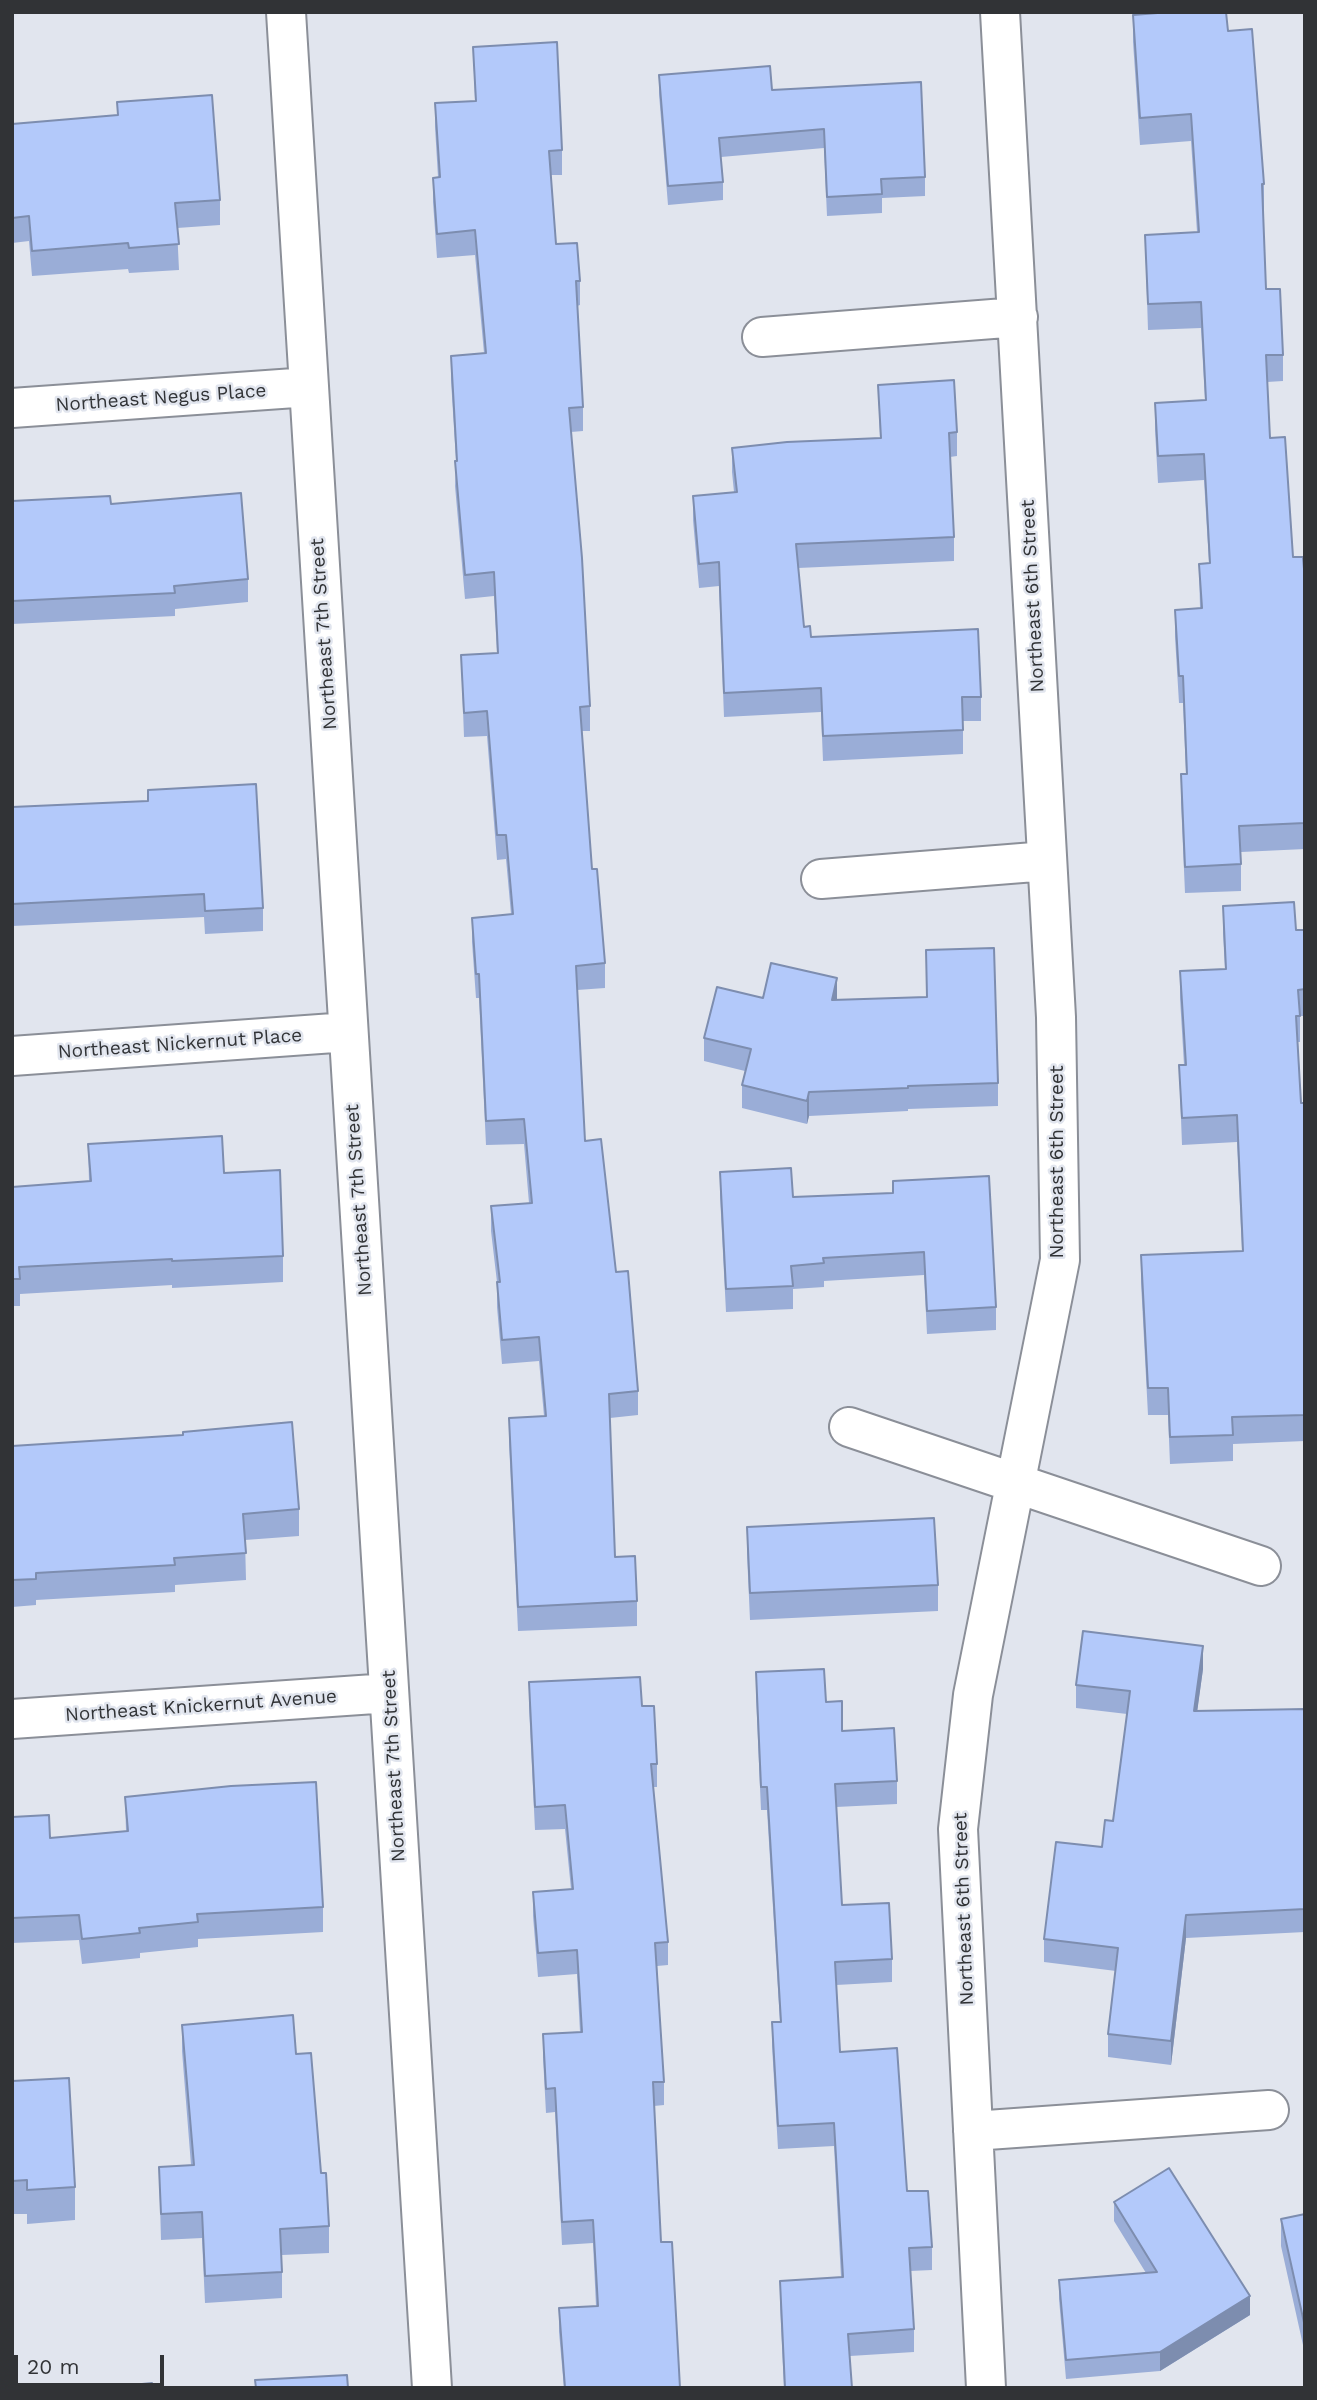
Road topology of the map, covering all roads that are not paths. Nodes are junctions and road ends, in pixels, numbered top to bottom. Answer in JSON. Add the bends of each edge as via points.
{"nodes":[{"id":1,"x":286,"y":12,"type":"edge"},
{"id":2,"x":1000,"y":12,"type":"edge"},
{"id":3,"x":1018,"y":317,"type":"junction"},
{"id":4,"x":762,"y":337,"type":"dead end"},
{"id":5,"x":309,"y":387,"type":"junction"},
{"id":6,"x":12,"y":408,"type":"edge"},
{"id":7,"x":1047,"y":861,"type":"junction"},
{"id":8,"x":821,"y":879,"type":"dead end"},
{"id":9,"x":348,"y":1032,"type":"junction"},
{"id":10,"x":12,"y":1056,"type":"edge"},
{"id":11,"x":849,"y":1427,"type":"dead end"},
{"id":12,"x":1015,"y":1482,"type":"junction"},
{"id":13,"x":1261,"y":1566,"type":"dead end"},
{"id":14,"x":389,"y":1692,"type":"junction"},
{"id":15,"x":12,"y":1719,"type":"edge"},
{"id":16,"x":1269,"y":2110,"type":"dead end"},
{"id":17,"x":973,"y":2131,"type":"junction"},
{"id":18,"x":432,"y":2388,"type":"edge"},
{"id":19,"x":986,"y":2388,"type":"edge"}],
"edges":[{"from":1,"to":5,"type":"street","name":"Northeast 7th Street"},
{"from":2,"to":3,"type":"street","name":"Northeast 6th Street"},
{"from":3,"to":4,"type":"street"},
{"from":3,"to":7,"type":"street","name":"Northeast 6th Street"},
{"from":5,"to":6,"type":"street","name":"Northeast Negus Place"},
{"from":5,"to":9,"type":"street","name":"Northeast 7th Street"},
{"from":7,"to":8,"type":"street"},
{"from":7,"to":12,"type":"street","name":"Northeast 6th Street","via":[[1056,1017],[1060,1260]]},
{"from":9,"to":10,"type":"street","name":"Northeast Nickernut Place"},
{"from":9,"to":14,"type":"street","name":"Northeast 7th Street"},
{"from":11,"to":12,"type":"street"},
{"from":12,"to":13,"type":"street"},
{"from":12,"to":17,"type":"street","name":"Northeast 6th Street","via":[[973,1695],[958,1829]]},
{"from":14,"to":15,"type":"street","name":"Northeast Knickernut Avenue"},
{"from":14,"to":18,"type":"street","name":"Northeast 7th Street"},
{"from":16,"to":17,"type":"street"},
{"from":17,"to":19,"type":"street","name":"Northeast 6th Street"}]}
